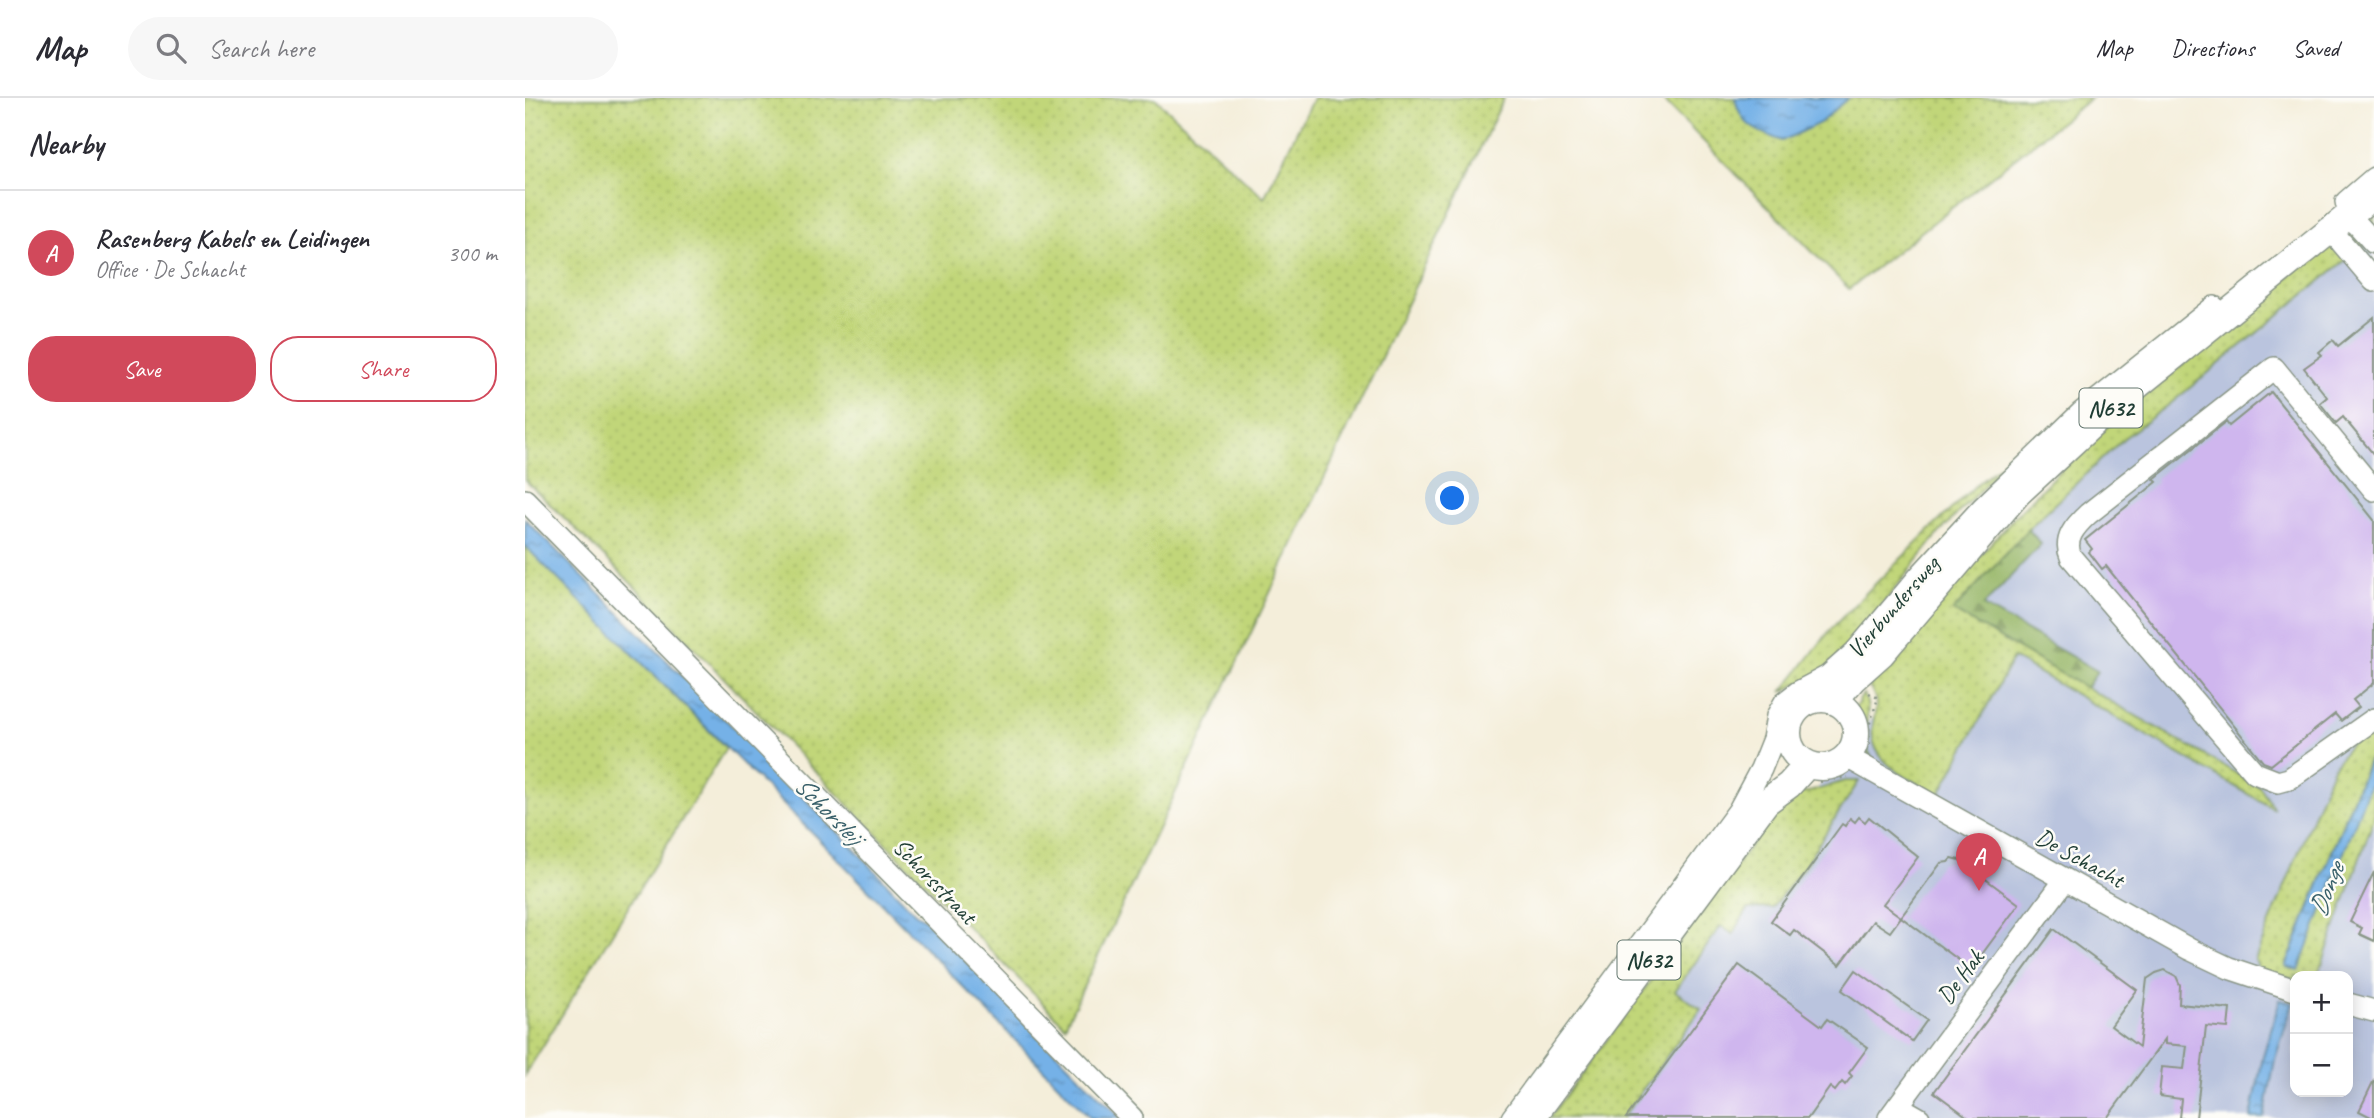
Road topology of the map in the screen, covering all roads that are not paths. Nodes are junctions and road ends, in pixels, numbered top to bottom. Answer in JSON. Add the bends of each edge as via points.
{"nodes":[{"id":1,"x":2374,"y":178,"type":"edge"},
{"id":2,"x":2374,"y":195,"type":"edge"},
{"id":3,"x":2340,"y":222,"type":"junction"},
{"id":4,"x":2374,"y":243,"type":"edge"},
{"id":5,"x":2374,"y":281,"type":"edge"},
{"id":6,"x":2228,"y":304,"type":"junction"},
{"id":7,"x":2374,"y":490,"type":"edge"},
{"id":8,"x":525,"y":500,"type":"edge"},
{"id":9,"x":1841,"y":706,"type":"junction"},
{"id":10,"x":2374,"y":719,"type":"edge"},
{"id":11,"x":1847,"y":757,"type":"junction"},
{"id":12,"x":1799,"y":758,"type":"junction"},
{"id":13,"x":2065,"y":880,"type":"junction"},
{"id":14,"x":2290,"y":988,"type":"edge"},
{"id":15,"x":2353,"y":1005,"type":"edge"},
{"id":16,"x":2374,"y":1011,"type":"edge"},
{"id":17,"x":1591,"y":1025,"type":"junction"},
{"id":18,"x":1893,"y":1112,"type":"edge"},
{"id":19,"x":1132,"y":1118,"type":"edge"},
{"id":20,"x":1513,"y":1118,"type":"edge"},
{"id":21,"x":1532,"y":1118,"type":"edge"},
{"id":22,"x":1919,"y":1118,"type":"edge"}],
"edges":[{"from":1,"to":6,"type":"street","name":"Vierbundersweg"},
{"from":2,"to":3,"type":"main road","name":"Vierbundersweg","number":"N632"},
{"from":3,"to":4,"type":"street"},
{"from":3,"to":5,"type":"street"},
{"from":3,"to":6,"type":"main road","name":"Vierbundersweg","number":"N632"},
{"from":6,"to":9,"type":"main road","name":"Vierbundersweg","number":"N632","via":[[2018,493]]},
{"from":6,"to":17,"type":"street","name":"Vierbundersweg","via":[[2081,413],[1982,508],[1855,652],[1828,676],[1785,702],[1761,769],[1739,810]]},
{"from":7,"to":10,"type":"street","via":[[2274,368],[2088,514],[2068,543],[2071,557],[2255,773],[2278,782],[2289,779]]},
{"from":8,"to":19,"type":"street","name":"Schorsstraat"},
{"from":9,"to":11,"type":"main road","via":[[1854,722],[1856,734]]},
{"from":9,"to":12,"type":"main road","via":[[1822,698],[1799,707],[1791,716],[1787,740]]},
{"from":11,"to":12,"type":"main road","via":[[1828,767]]},
{"from":11,"to":13,"type":"street","name":"De Schacht"},
{"from":12,"to":17,"type":"main road","name":"Vierbundersweg","number":"N632","via":[[1789,785],[1766,802]]},
{"from":13,"to":14,"type":"street","name":"De Schacht","via":[[2199,954]]},
{"from":13,"to":18,"type":"street","name":"De Hak"},
{"from":15,"to":16,"type":"street"},
{"from":17,"to":20,"type":"street","name":"Vierbundersweg"},
{"from":17,"to":21,"type":"main road","name":"Vierbundersweg","number":"N632"},
{"from":18,"to":22,"type":"street","name":"De Hak"}]}
